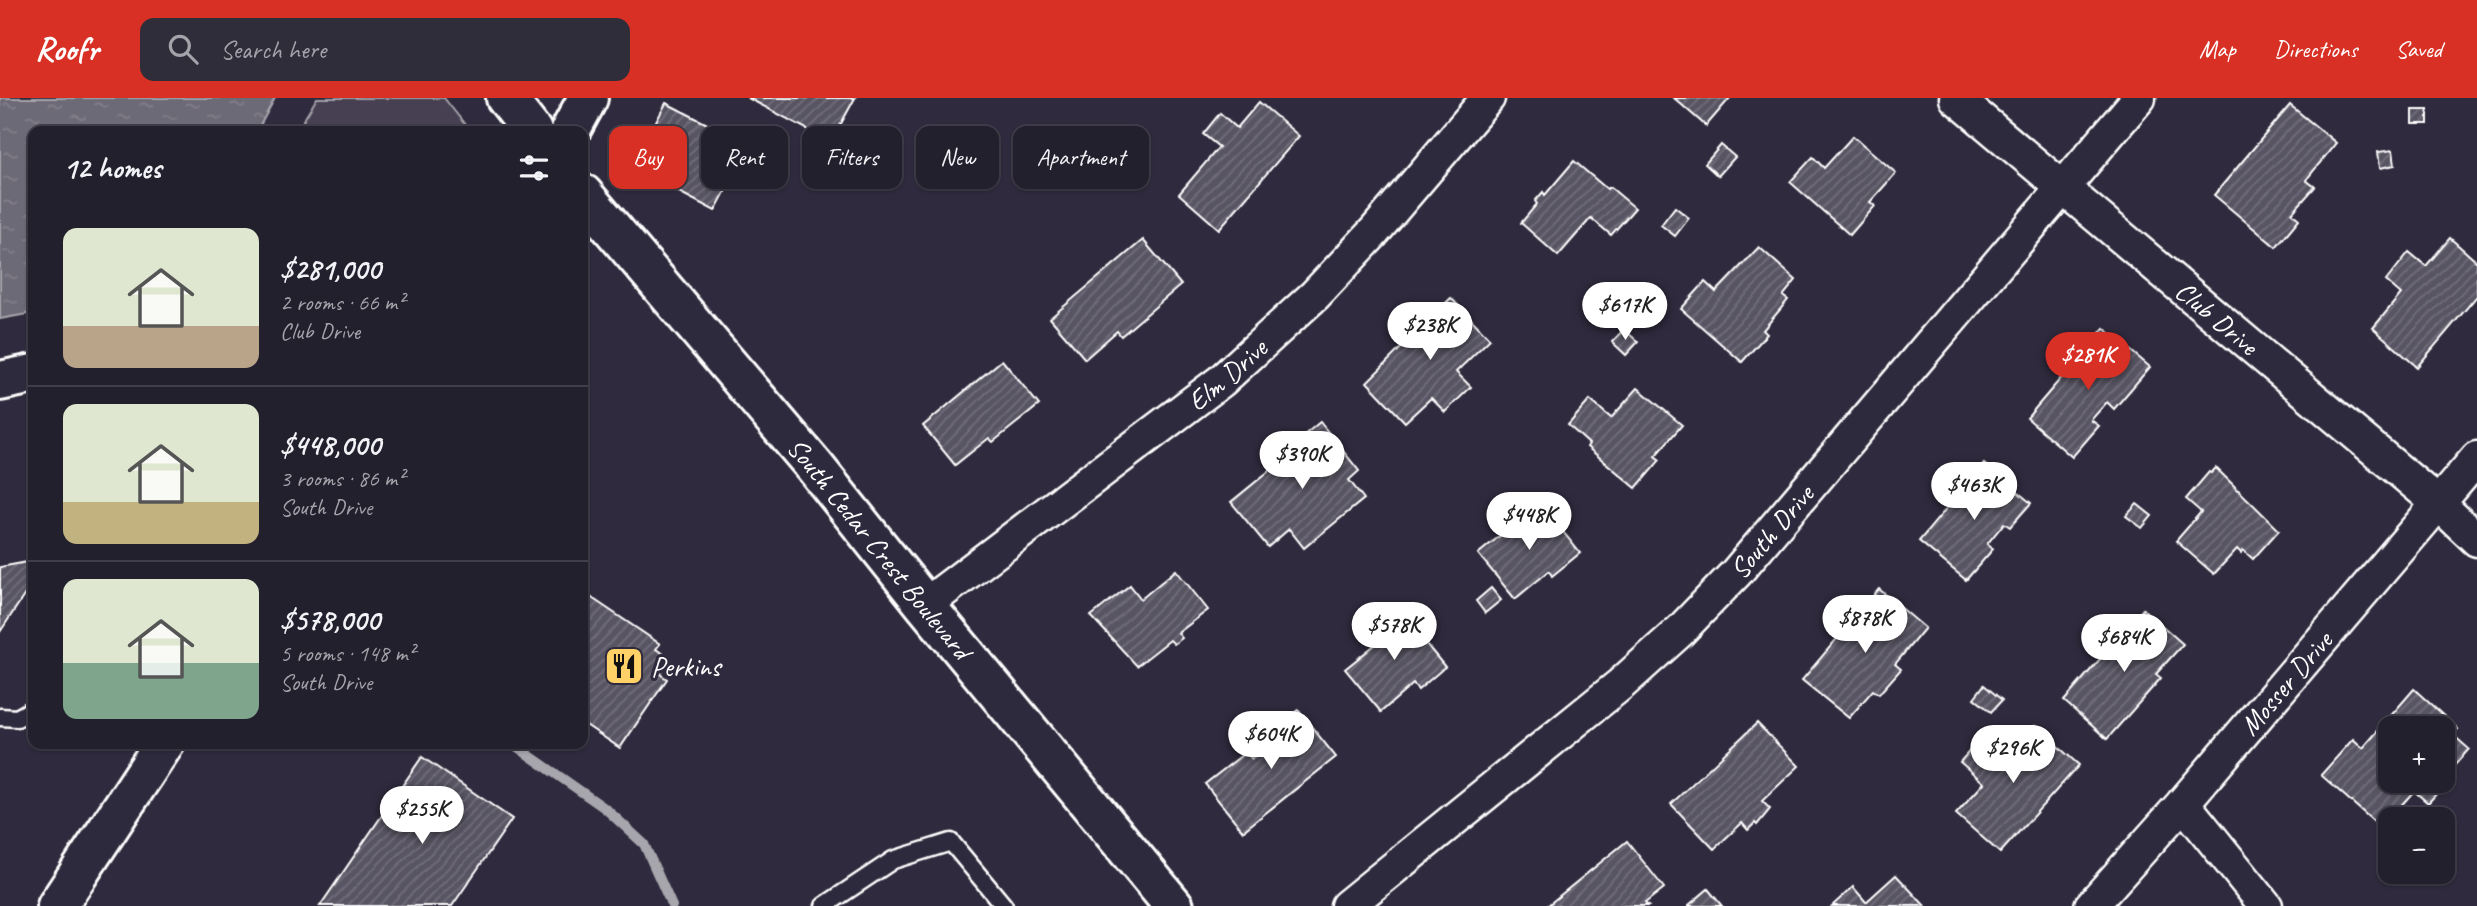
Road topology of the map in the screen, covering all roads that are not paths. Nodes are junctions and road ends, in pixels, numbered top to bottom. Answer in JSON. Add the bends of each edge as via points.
{"nodes":[{"id":1,"x":506,"y":98,"type":"edge"},
{"id":2,"x":588,"y":98,"type":"edge"},
{"id":3,"x":1488,"y":98,"type":"edge"},
{"id":4,"x":1956,"y":98,"type":"edge"},
{"id":5,"x":2139,"y":98,"type":"edge"},
{"id":6,"x":528,"y":126,"type":"edge"},
{"id":7,"x":573,"y":126,"type":"edge"},
{"id":8,"x":2063,"y":188,"type":"junction"},
{"id":9,"x":588,"y":200,"type":"edge"},
{"id":10,"x":28,"y":375,"type":"edge"},
{"id":11,"x":0,"y":381,"type":"edge"},
{"id":12,"x":2477,"y":458,"type":"edge"},
{"id":13,"x":2439,"y":504,"type":"junction"},
{"id":14,"x":2477,"y":540,"type":"edge"},
{"id":15,"x":925,"y":605,"type":"junction"},
{"id":16,"x":28,"y":712,"type":"edge"},
{"id":17,"x":0,"y":717,"type":"edge"},
{"id":18,"x":161,"y":749,"type":"edge"},
{"id":19,"x":2183,"y":803,"type":"junction"},
{"id":20,"x":57,"y":906,"type":"edge"},
{"id":21,"x":824,"y":906,"type":"edge"},
{"id":22,"x":1004,"y":906,"type":"edge"},
{"id":23,"x":1174,"y":906,"type":"edge"},
{"id":24,"x":1347,"y":906,"type":"edge"},
{"id":25,"x":2091,"y":906,"type":"edge"},
{"id":26,"x":2266,"y":906,"type":"edge"}],
"edges":[{"from":1,"to":6,"type":"main road"},
{"from":2,"to":7,"type":"main road"},
{"from":3,"to":15,"type":"street","name":"Elm Drive","via":[[1315,295],[1221,381]]},
{"from":4,"to":8,"type":"street","name":"Club Drive"},
{"from":5,"to":8,"type":"street","name":"South Drive"},
{"from":8,"to":13,"type":"street","name":"Club Drive"},
{"from":8,"to":24,"type":"street","name":"South Drive","via":[[1736,573],[1680,631]]},
{"from":9,"to":15,"type":"main road","name":"South Cedar Crest Boulevard","via":[[815,467]]},
{"from":10,"to":11,"type":"main road"},
{"from":12,"to":13,"type":"street","name":"Mosser Drive"},
{"from":13,"to":14,"type":"street","name":"Club Drive"},
{"from":13,"to":19,"type":"street","name":"Mosser Drive"},
{"from":15,"to":23,"type":"main road","name":"South Cedar Crest Boulevard"},
{"from":16,"to":17,"type":"lane","via":[[17,718]]},
{"from":18,"to":20,"type":"main road"},
{"from":19,"to":25,"type":"street","name":"Mosser Drive"},
{"from":19,"to":26,"type":"street"},
{"from":21,"to":22,"type":"lane","via":[[893,860],[951,842]]}]}
